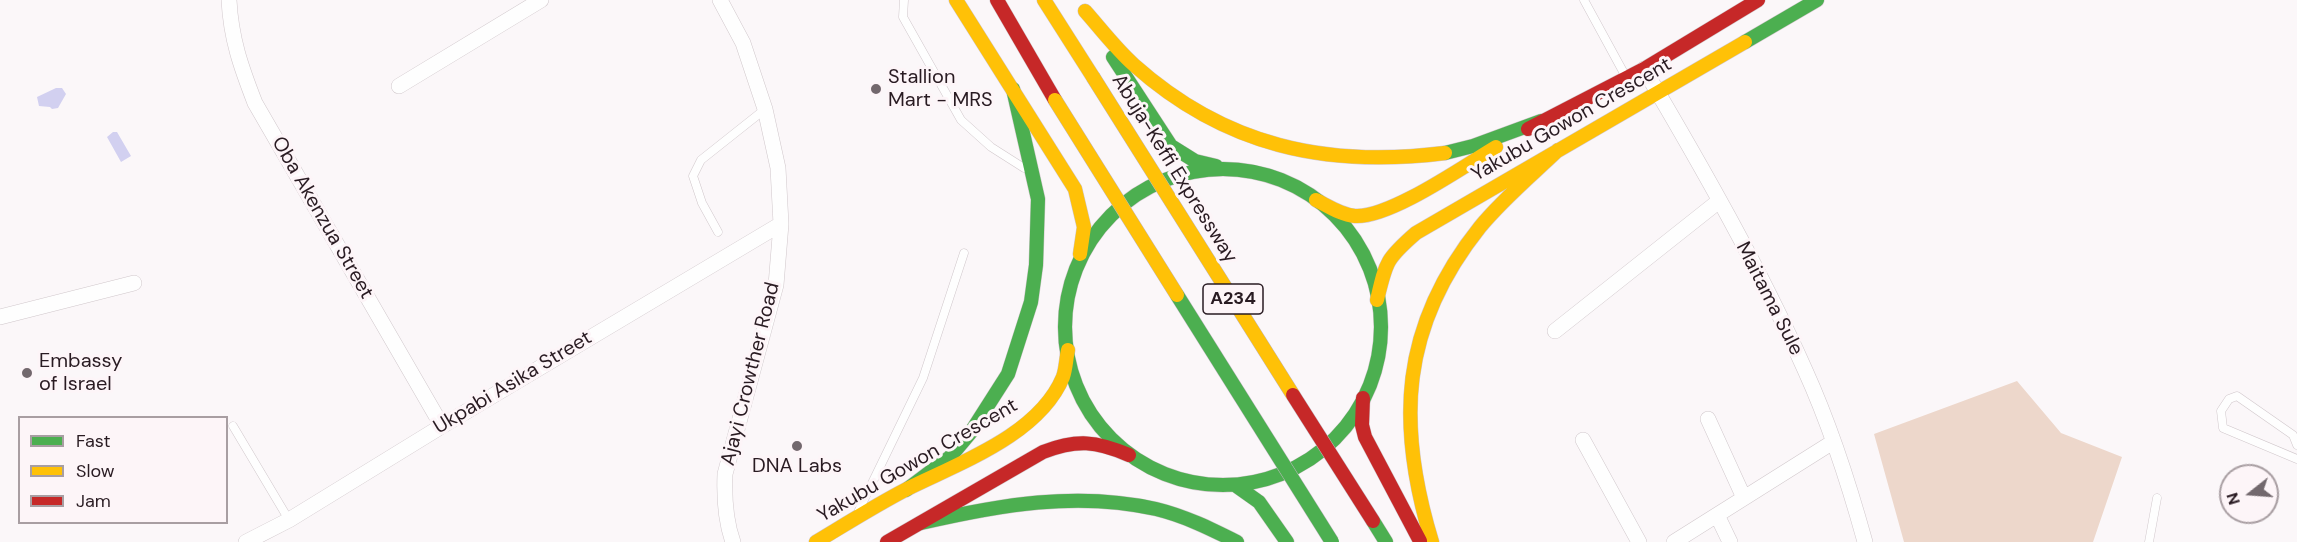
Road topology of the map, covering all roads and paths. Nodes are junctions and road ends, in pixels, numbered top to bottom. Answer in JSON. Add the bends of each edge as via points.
{"nodes":[{"id":1,"x":229,"y":0,"type":"edge"},
{"id":2,"x":541,"y":0,"type":"edge"},
{"id":3,"x":720,"y":0,"type":"edge"},
{"id":4,"x":904,"y":0,"type":"edge"},
{"id":5,"x":956,"y":0,"type":"edge"},
{"id":6,"x":997,"y":0,"type":"edge"},
{"id":7,"x":1044,"y":0,"type":"edge"},
{"id":8,"x":1584,"y":0,"type":"edge"},
{"id":9,"x":1758,"y":0,"type":"edge"},
{"id":10,"x":1817,"y":0,"type":"edge"},
{"id":11,"x":1082,"y":5,"type":"edge"},
{"id":12,"x":1644,"y":69,"type":"junction"},
{"id":13,"x":1626,"y":78,"type":"junction"},
{"id":14,"x":399,"y":86,"type":"dead end"},
{"id":15,"x":1013,"y":89,"type":"junction"},
{"id":16,"x":1658,"y":92,"type":"junction"},
{"id":17,"x":765,"y":109,"type":"junction"},
{"id":18,"x":1541,"y":121,"type":"junction"},
{"id":19,"x":1558,"y":150,"type":"junction"},
{"id":20,"x":1226,"y":169,"type":"junction"},
{"id":21,"x":1032,"y":174,"type":"junction"},
{"id":22,"x":1316,"y":200,"type":"junction"},
{"id":23,"x":1719,"y":201,"type":"junction"},
{"id":24,"x":781,"y":224,"type":"junction"},
{"id":25,"x":718,"y":232,"type":"dead end"},
{"id":26,"x":964,"y":253,"type":"dead end"},
{"id":27,"x":1076,"y":268,"type":"junction"},
{"id":28,"x":134,"y":283,"type":"dead end"},
{"id":29,"x":1377,"y":300,"type":"junction"},
{"id":30,"x":0,"y":316,"type":"edge"},
{"id":31,"x":1555,"y":331,"type":"dead end"},
{"id":32,"x":1068,"y":350,"type":"junction"},
{"id":33,"x":1363,"y":398,"type":"junction"},
{"id":34,"x":1708,"y":419,"type":"dead end"},
{"id":35,"x":233,"y":426,"type":"dead end"},
{"id":36,"x":442,"y":426,"type":"junction"},
{"id":37,"x":1583,"y":440,"type":"dead end"},
{"id":38,"x":1833,"y":442,"type":"junction"},
{"id":39,"x":2297,"y":445,"type":"edge"},
{"id":40,"x":1129,"y":455,"type":"junction"},
{"id":41,"x":2297,"y":459,"type":"edge"},
{"id":42,"x":1235,"y":485,"type":"junction"},
{"id":43,"x":906,"y":490,"type":"junction"},
{"id":44,"x":1744,"y":498,"type":"junction"},
{"id":45,"x":2157,"y":498,"type":"dead end"},
{"id":46,"x":1717,"y":515,"type":"junction"},
{"id":47,"x":855,"y":519,"type":"junction"},
{"id":48,"x":289,"y":520,"type":"junction"},
{"id":49,"x":921,"y":523,"type":"junction"},
{"id":50,"x":246,"y":542,"type":"edge"},
{"id":51,"x":732,"y":542,"type":"edge"},
{"id":52,"x":816,"y":542,"type":"edge"},
{"id":53,"x":887,"y":542,"type":"edge"},
{"id":54,"x":1237,"y":542,"type":"edge"},
{"id":55,"x":1287,"y":542,"type":"edge"},
{"id":56,"x":1332,"y":542,"type":"edge"},
{"id":57,"x":1386,"y":542,"type":"edge"},
{"id":58,"x":1420,"y":542,"type":"edge"},
{"id":59,"x":1432,"y":542,"type":"edge"},
{"id":60,"x":1639,"y":542,"type":"edge"},
{"id":61,"x":1674,"y":542,"type":"edge"},
{"id":62,"x":1730,"y":542,"type":"edge"},
{"id":63,"x":1865,"y":542,"type":"edge"},
{"id":64,"x":2149,"y":542,"type":"edge"}],
"edges":[{"from":1,"to":36,"type":"street","name":"Oba Akenzua Street","via":[[237,58],[255,103]]},
{"from":2,"to":14,"type":"street"},
{"from":3,"to":17,"type":"street","name":"Ajayi Crowther Road","via":[[742,43]]},
{"from":4,"to":21,"type":"lane","via":[[903,17],[962,120],[991,147]]},
{"from":5,"to":15,"type":"main road"},
{"from":6,"to":56,"type":"main road","number":"A234","bridge":true,"via":[[1055,100]]},
{"from":7,"to":57,"type":"main road","name":"Abuja-Keffi Expressway","number":"A234","bridge":true},
{"from":8,"to":13,"type":"lane"},
{"from":9,"to":12,"type":"main road","name":"Yakubu Gowon Crescent"},
{"from":10,"to":16,"type":"main road","name":"Yakubu Gowon Crescent"},
{"from":11,"to":18,"type":"main road","via":[[1133,64],[1183,104],[1233,130],[1298,152],[1372,160],[1453,152]]},
{"from":11,"to":20,"type":"main road","name":"Abuja-Keffi Expressway","via":[[1171,146],[1195,161]]},
{"from":12,"to":13,"type":"main road","name":"Yakubu Gowon Crescent"},
{"from":12,"to":16,"type":"street","name":"Maitama Sule"},
{"from":13,"to":18,"type":"main road","name":"Yakubu Gowon Crescent"},
{"from":15,"to":21,"type":"main road"},
{"from":15,"to":27,"type":"main road","via":[[1074,189],[1084,227]]},
{"from":16,"to":19,"type":"main road","name":"Yakubu Gowon Crescent"},
{"from":16,"to":23,"type":"street","name":"Maitama Sule"},
{"from":17,"to":24,"type":"street","name":"Ajayi Crowther Road","via":[[778,168]]},
{"from":17,"to":25,"type":"lane","via":[[701,160],[693,176]]},
{"from":18,"to":22,"type":"main road","name":"Yakubu Gowon Crescent","via":[[1374,213],[1356,216]]},
{"from":19,"to":29,"type":"main road","name":"Yakubu Gowon Crescent","via":[[1416,233],[1385,265]]},
{"from":19,"to":59,"type":"main road","via":[[1481,225],[1426,315],[1412,368],[1409,426],[1422,514]]},
{"from":20,"to":22,"type":"main road","via":[[1273,177]]},
{"from":20,"to":27,"type":"main road","via":[[1198,170],[1172,177],[1139,193],[1104,221]]},
{"from":21,"to":43,"type":"main road","via":[[1038,199],[1036,265],[1031,302],[1008,374],[950,458]]},
{"from":22,"to":29,"type":"main road","via":[[1356,244]]},
{"from":23,"to":31,"type":"street"},
{"from":23,"to":38,"type":"street","name":"Maitama Sule","via":[[1780,316]]},
{"from":24,"to":36,"type":"street","name":"Ukpabi Asika Street"},
{"from":24,"to":51,"type":"street","name":"Ajayi Crowther Road","via":[[776,285],[725,474],[724,500]]},
{"from":26,"to":47,"type":"lane","via":[[922,378]]},
{"from":27,"to":32,"type":"main road","via":[[1067,310]]},
{"from":28,"to":30,"type":"street"},
{"from":29,"to":33,"type":"main road","via":[[1378,350]]},
{"from":32,"to":40,"type":"main road","via":[[1072,375],[1090,413]]},
{"from":32,"to":43,"type":"main road","name":"Yakubu Gowon Crescent","via":[[1062,382],[1044,408],[989,447]]},
{"from":33,"to":42,"type":"main road","via":[[1350,421],[1311,459],[1262,481]]},
{"from":33,"to":58,"type":"main road","via":[[1365,437]]},
{"from":34,"to":44,"type":"street"},
{"from":35,"to":48,"type":"lane"},
{"from":36,"to":48,"type":"street","name":"Ukpabi Asika Street"},
{"from":37,"to":60,"type":"street"},
{"from":38,"to":44,"type":"street"},
{"from":38,"to":63,"type":"street","name":"Maitama Sule"},
{"from":39,"to":41,"type":"lane","via":[[2293,435],[2237,396],[2229,399],[2221,411],[2223,428]]},
{"from":40,"to":42,"type":"main road","via":[[1157,472],[1182,480]]},
{"from":40,"to":49,"type":"main road","via":[[1094,442],[1060,445]]},
{"from":42,"to":55,"type":"main road","via":[[1250,492]]},
{"from":43,"to":47,"type":"main road","name":"Yakubu Gowon Crescent"},
{"from":44,"to":46,"type":"street"},
{"from":45,"to":64,"type":"lane"},
{"from":46,"to":61,"type":"street"},
{"from":46,"to":62,"type":"street"},
{"from":47,"to":52,"type":"main road","name":"Yakubu Gowon Crescent"},
{"from":48,"to":50,"type":"street","name":"Ukpabi Asika Street"},
{"from":49,"to":53,"type":"main road"},
{"from":49,"to":54,"type":"main road","via":[[1040,500],[1116,501],[1160,511]]}]}
